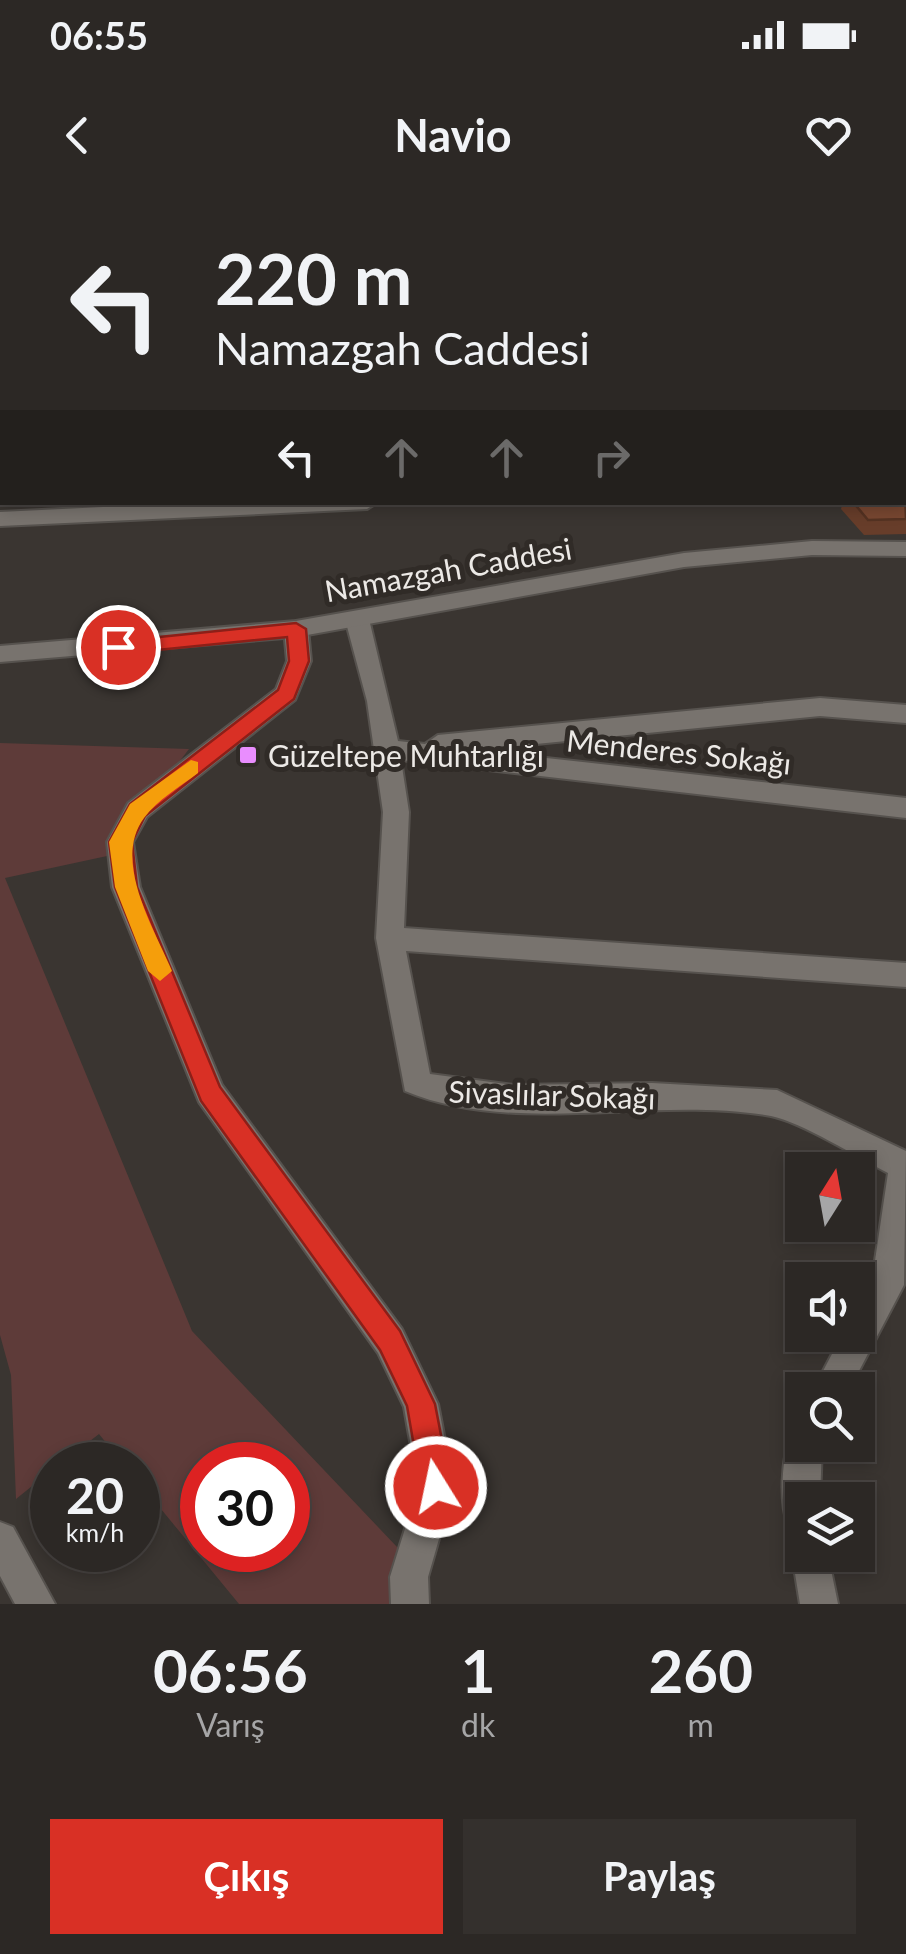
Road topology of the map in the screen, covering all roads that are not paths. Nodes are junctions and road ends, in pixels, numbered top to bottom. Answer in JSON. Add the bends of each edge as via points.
{"nodes":[{"id":1,"x":302,"y":505,"type":"edge"},
{"id":2,"x":0,"y":519,"type":"edge"},
{"id":3,"x":906,"y":549,"type":"edge"},
{"id":4,"x":356,"y":619,"type":"junction"},
{"id":5,"x":296,"y":629,"type":"junction"},
{"id":6,"x":0,"y":654,"type":"edge"},
{"id":7,"x":906,"y":714,"type":"edge"},
{"id":8,"x":386,"y":749,"type":"junction"},
{"id":9,"x":906,"y":808,"type":"edge"},
{"id":10,"x":390,"y":938,"type":"junction"},
{"id":11,"x":906,"y":975,"type":"edge"},
{"id":12,"x":906,"y":1166,"type":"edge"},
{"id":13,"x":840,"y":1372,"type":"edge"},
{"id":14,"x":0,"y":1540,"type":"edge"},
{"id":15,"x":813,"y":1572,"type":"edge"},
{"id":16,"x":36,"y":1604,"type":"edge"},
{"id":17,"x":410,"y":1604,"type":"edge"},
{"id":18,"x":819,"y":1604,"type":"edge"}],
"edges":[{"from":1,"to":2,"type":"street"},
{"from":3,"to":4,"type":"street","name":"Namazgah Caddesi","via":[[812,548],[684,560]]},
{"from":4,"to":5,"type":"street","name":"Namazgah Caddesi"},
{"from":4,"to":8,"type":"street","name":"Sivaslılar Sokağı"},
{"from":5,"to":6,"type":"street","name":"Namazgah Caddesi"},
{"from":5,"to":17,"type":"street","via":[[299,661],[286,694],[137,810],[120,842],[126,887],[210,1093],[390,1341],[421,1404],[436,1487],[409,1578]]},
{"from":7,"to":8,"type":"street","via":[[820,708]]},
{"from":8,"to":9,"type":"street","name":"Menderes Sokağı"},
{"from":8,"to":10,"type":"street","name":"Sivaslılar Sokağı","via":[[396,812]]},
{"from":10,"to":11,"type":"street"},
{"from":10,"to":12,"type":"street","name":"Sivaslılar Sokağı","via":[[416,1082],[440,1092],[514,1098],[777,1103]]},
{"from":12,"to":13,"type":"street","name":"Sivaslılar Sokağı","via":[[888,1285]]},
{"from":14,"to":16,"type":"street"},
{"from":15,"to":18,"type":"street"}]}
